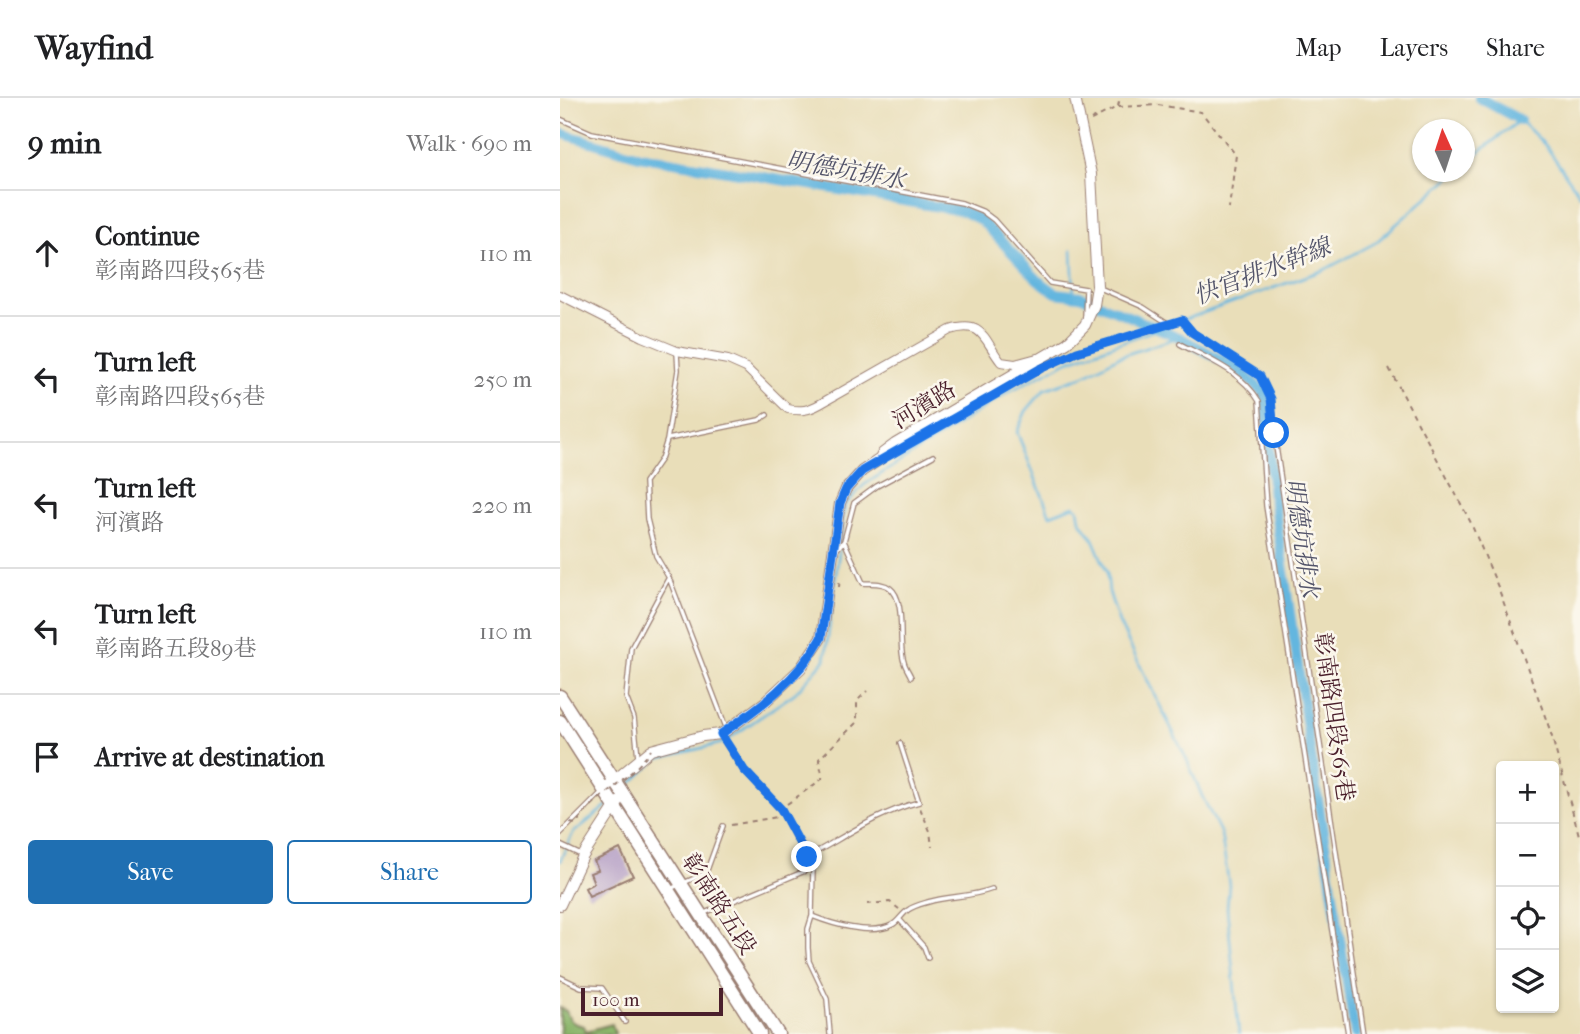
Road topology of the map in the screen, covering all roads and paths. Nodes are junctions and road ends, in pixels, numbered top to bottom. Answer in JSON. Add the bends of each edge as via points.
{"nodes":[{"id":1,"x":1075,"y":98,"type":"edge"},
{"id":2,"x":1120,"y":98,"type":"edge"},
{"id":3,"x":1117,"y":107,"type":"junction"},
{"id":4,"x":560,"y":119,"type":"edge"},
{"id":5,"x":1082,"y":124,"type":"junction"},
{"id":6,"x":1229,"y":208,"type":"dead end"},
{"id":7,"x":1097,"y":286,"type":"junction"},
{"id":8,"x":560,"y":295,"type":"edge"},
{"id":9,"x":1169,"y":324,"type":"junction"},
{"id":10,"x":1085,"y":325,"type":"junction"},
{"id":11,"x":1180,"y":344,"type":"dead end"},
{"id":12,"x":677,"y":351,"type":"junction"},
{"id":13,"x":1042,"y":356,"type":"junction"},
{"id":14,"x":1389,"y":368,"type":"dead end"},
{"id":15,"x":1272,"y":410,"type":"junction"},
{"id":16,"x":1260,"y":411,"type":"junction"},
{"id":17,"x":767,"y":415,"type":"dead end"},
{"id":18,"x":667,"y":439,"type":"junction"},
{"id":19,"x":933,"y":456,"type":"dead end"},
{"id":20,"x":880,"y":459,"type":"junction"},
{"id":21,"x":844,"y":541,"type":"junction"},
{"id":22,"x":832,"y":554,"type":"junction"},
{"id":23,"x":841,"y":573,"type":"dead end"},
{"id":24,"x":668,"y":578,"type":"junction"},
{"id":25,"x":839,"y":587,"type":"dead end"},
{"id":26,"x":911,"y":677,"type":"dead end"},
{"id":27,"x":866,"y":691,"type":"dead end"},
{"id":28,"x":560,"y":696,"type":"edge"},
{"id":29,"x":560,"y":721,"type":"edge"},
{"id":30,"x":724,"y":732,"type":"junction"},
{"id":31,"x":900,"y":743,"type":"dead end"},
{"id":32,"x":651,"y":750,"type":"junction"},
{"id":33,"x":639,"y":759,"type":"junction"},
{"id":34,"x":615,"y":780,"type":"junction"},
{"id":35,"x":605,"y":790,"type":"junction"},
{"id":36,"x":626,"y":797,"type":"junction"},
{"id":37,"x":919,"y":802,"type":"junction"},
{"id":38,"x":615,"y":805,"type":"junction"},
{"id":39,"x":781,"y":809,"type":"junction"},
{"id":40,"x":785,"y":816,"type":"junction"},
{"id":41,"x":570,"y":823,"type":"junction"},
{"id":42,"x":723,"y":826,"type":"joint"},
{"id":43,"x":560,"y":834,"type":"edge"},
{"id":44,"x":1580,"y":839,"type":"edge"},
{"id":45,"x":560,"y":845,"type":"edge"},
{"id":46,"x":932,"y":847,"type":"dead end"},
{"id":47,"x":583,"y":855,"type":"junction"},
{"id":48,"x":807,"y":857,"type":"junction"},
{"id":49,"x":805,"y":872,"type":"dead end"},
{"id":50,"x":680,"y":883,"type":"junction"},
{"id":51,"x":992,"y":889,"type":"dead end"},
{"id":52,"x":668,"y":890,"type":"junction"},
{"id":53,"x":867,"y":904,"type":"dead end"},
{"id":54,"x":560,"y":905,"type":"edge"},
{"id":55,"x":701,"y":914,"type":"junction"},
{"id":56,"x":904,"y":914,"type":"junction"},
{"id":57,"x":812,"y":916,"type":"junction"},
{"id":58,"x":899,"y":919,"type":"junction"},
{"id":59,"x":928,"y":958,"type":"dead end"},
{"id":60,"x":560,"y":977,"type":"edge"},
{"id":61,"x":625,"y":1022,"type":"dead end"},
{"id":62,"x":760,"y":1034,"type":"edge"},
{"id":63,"x":778,"y":1034,"type":"edge"},
{"id":64,"x":830,"y":1034,"type":"edge"},
{"id":65,"x":1348,"y":1034,"type":"edge"},
{"id":66,"x":1363,"y":1034,"type":"edge"}],
"edges":[{"from":1,"to":5,"type":"street"},
{"from":2,"to":3,"type":"path"},
{"from":3,"to":5,"type":"path"},
{"from":3,"to":6,"type":"path","via":[[1158,105],[1201,112],[1236,155]]},
{"from":4,"to":10,"type":"lane","via":[[592,133],[962,203],[994,220],[1050,283],[1086,289]]},
{"from":5,"to":7,"type":"street","via":[[1091,174]]},
{"from":7,"to":9,"type":"lane"},
{"from":7,"to":10,"type":"street"},
{"from":8,"to":12,"type":"street"},
{"from":9,"to":15,"type":"lane","name":"彰南路四段565巷","via":[[1182,320],[1193,333],[1260,376]]},
{"from":9,"to":20,"type":"lane","via":[[1077,352],[1040,369]]},
{"from":10,"to":13,"type":"street","name":"河濱路","via":[[1067,343]]},
{"from":11,"to":16,"type":"lane","via":[[1237,375],[1251,387]]},
{"from":12,"to":13,"type":"street","via":[[746,368],[788,409],[796,411],[820,404],[961,327],[981,331],[1000,362],[1015,364]]},
{"from":12,"to":18,"type":"lane"},
{"from":13,"to":20,"type":"street","name":"河濱路","via":[[895,444]]},
{"from":14,"to":44,"type":"path","via":[[1470,521],[1498,587],[1550,730]]},
{"from":15,"to":16,"type":"lane"},
{"from":15,"to":66,"type":"lane","name":"彰南路四段565巷"},
{"from":16,"to":65,"type":"lane","via":[[1266,506]]},
{"from":17,"to":18,"type":"lane"},
{"from":18,"to":24,"type":"lane","via":[[661,459],[645,482],[647,519],[656,556]]},
{"from":19,"to":21,"type":"lane","via":[[854,503]]},
{"from":20,"to":22,"type":"street","name":"河濱路","via":[[846,489]]},
{"from":21,"to":22,"type":"lane"},
{"from":21,"to":26,"type":"lane","via":[[863,583],[890,587],[896,595],[903,661]]},
{"from":22,"to":30,"type":"street","name":"河濱路","via":[[816,649],[765,702]]},
{"from":23,"to":25,"type":"path"},
{"from":24,"to":30,"type":"lane"},
{"from":24,"to":33,"type":"lane","via":[[631,648],[626,697],[634,718]]},
{"from":27,"to":39,"type":"path","via":[[857,701],[857,722],[819,759],[822,779]]},
{"from":28,"to":34,"type":"main road","name":"彰南路五段"},
{"from":29,"to":35,"type":"main road","name":"彰南路五段"},
{"from":30,"to":32,"type":"street","name":"河濱路"},
{"from":30,"to":39,"type":"lane","via":[[744,770]]},
{"from":31,"to":37,"type":"lane"},
{"from":32,"to":33,"type":"street","name":"河濱路"},
{"from":32,"to":41,"type":"path","bridge":true,"via":[[641,765],[584,812],[576,824]]},
{"from":33,"to":34,"type":"street","name":"河濱路"},
{"from":34,"to":35,"type":"street","name":"河濱路"},
{"from":34,"to":36,"type":"main road","name":"彰南路五段"},
{"from":35,"to":38,"type":"main road","name":"彰南路五段"},
{"from":35,"to":41,"type":"lane"},
{"from":36,"to":38,"type":"street"},
{"from":36,"to":50,"type":"main road","name":"彰南路五段"},
{"from":37,"to":46,"type":"path"},
{"from":37,"to":48,"type":"lane","via":[[877,818]]},
{"from":38,"to":47,"type":"street"},
{"from":38,"to":52,"type":"main road","name":"彰南路五段"},
{"from":39,"to":40,"type":"lane"},
{"from":40,"to":42,"type":"path"},
{"from":40,"to":48,"type":"lane"},
{"from":41,"to":43,"type":"lane"},
{"from":42,"to":50,"type":"lane","via":[[706,873]]},
{"from":45,"to":47,"type":"lane"},
{"from":47,"to":54,"type":"street"},
{"from":48,"to":57,"type":"lane","via":[[813,866]]},
{"from":49,"to":55,"type":"lane"},
{"from":50,"to":52,"type":"lane"},
{"from":50,"to":55,"type":"main road","name":"彰南路五段"},
{"from":51,"to":56,"type":"lane","via":[[931,902]]},
{"from":52,"to":62,"type":"main road","name":"彰南路五段"},
{"from":53,"to":56,"type":"path","via":[[890,902]]},
{"from":55,"to":63,"type":"main road","name":"彰南路五段"},
{"from":56,"to":58,"type":"lane"},
{"from":57,"to":58,"type":"lane","via":[[864,929],[893,925]]},
{"from":57,"to":64,"type":"lane","via":[[809,961],[827,999]]},
{"from":58,"to":59,"type":"lane"},
{"from":60,"to":61,"type":"lane","via":[[581,987],[601,988]]}]}
